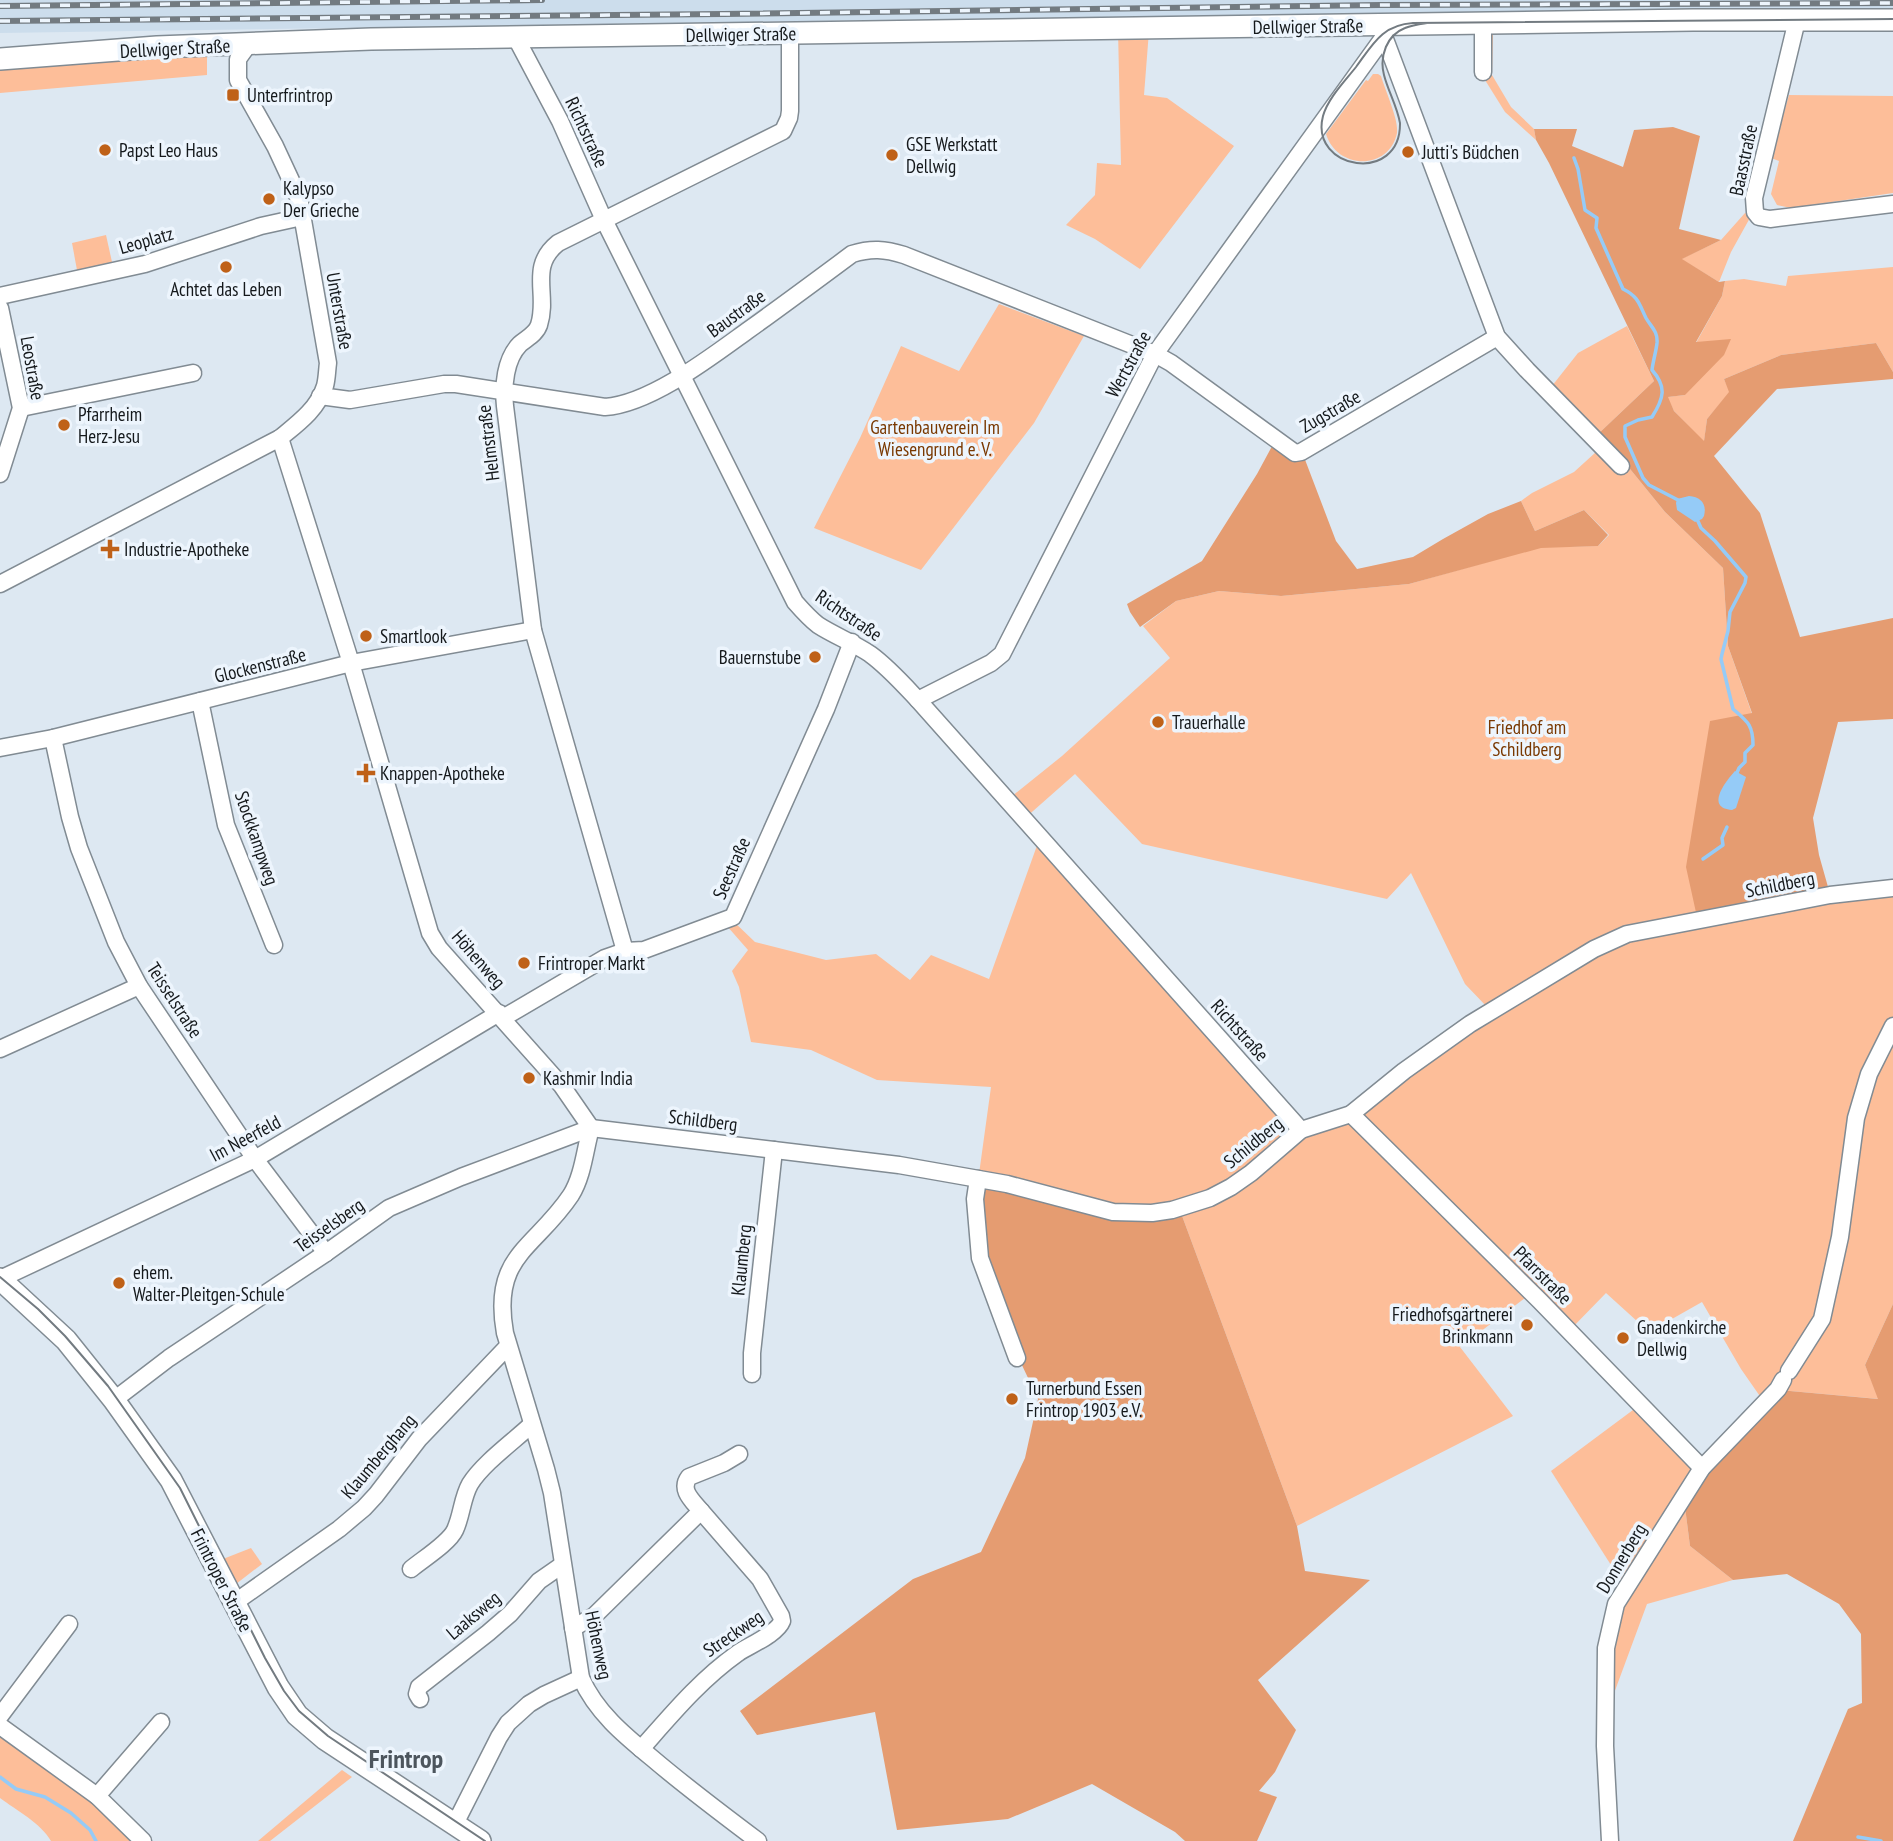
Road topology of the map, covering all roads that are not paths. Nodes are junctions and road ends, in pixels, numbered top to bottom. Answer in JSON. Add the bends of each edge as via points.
{"nodes":[{"id":1,"x":1797,"y":20,"type":"junction"},
{"id":2,"x":1893,"y":20,"type":"edge"},
{"id":3,"x":1483,"y":24,"type":"junction"},
{"id":4,"x":1383,"y":32,"type":"junction"},
{"id":5,"x":790,"y":33,"type":"junction"},
{"id":6,"x":516,"y":38,"type":"junction"},
{"id":7,"x":247,"y":45,"type":"junction"},
{"id":8,"x":0,"y":59,"type":"edge"},
{"id":9,"x":1483,"y":72,"type":"dead end"},
{"id":10,"x":1893,"y":204,"type":"edge"},
{"id":11,"x":302,"y":217,"type":"junction"},
{"id":12,"x":604,"y":219,"type":"junction"},
{"id":13,"x":0,"y":296,"type":"edge"},
{"id":14,"x":0,"y":308,"type":"edge"},
{"id":15,"x":1497,"y":337,"type":"junction"},
{"id":16,"x":1155,"y":354,"type":"junction"},
{"id":17,"x":192,"y":373,"type":"dead end"},
{"id":18,"x":683,"y":376,"type":"junction"},
{"id":19,"x":503,"y":391,"type":"junction"},
{"id":20,"x":320,"y":396,"type":"junction"},
{"id":21,"x":21,"y":408,"type":"junction"},
{"id":22,"x":280,"y":438,"type":"junction"},
{"id":23,"x":1621,"y":466,"type":"dead end"},
{"id":24,"x":0,"y":474,"type":"edge"},
{"id":25,"x":0,"y":584,"type":"edge"},
{"id":26,"x":533,"y":630,"type":"junction"},
{"id":27,"x":852,"y":642,"type":"junction"},
{"id":28,"x":351,"y":663,"type":"junction"},
{"id":29,"x":918,"y":699,"type":"junction"},
{"id":30,"x":200,"y":701,"type":"junction"},
{"id":31,"x":53,"y":738,"type":"junction"},
{"id":32,"x":0,"y":748,"type":"edge"},
{"id":33,"x":1893,"y":888,"type":"edge"},
{"id":34,"x":274,"y":945,"type":"dead end"},
{"id":35,"x":625,"y":951,"type":"junction"},
{"id":36,"x":139,"y":986,"type":"junction"},
{"id":37,"x":501,"y":1016,"type":"junction"},
{"id":38,"x":1893,"y":1026,"type":"edge"},
{"id":39,"x":0,"y":1049,"type":"edge"},
{"id":40,"x":1351,"y":1114,"type":"junction"},
{"id":41,"x":591,"y":1128,"type":"junction"},
{"id":42,"x":1301,"y":1130,"type":"junction"},
{"id":43,"x":774,"y":1150,"type":"junction"},
{"id":44,"x":255,"y":1159,"type":"junction"},
{"id":45,"x":978,"y":1179,"type":"junction"},
{"id":46,"x":326,"y":1253,"type":"junction"},
{"id":47,"x":0,"y":1279,"type":"edge"},
{"id":48,"x":508,"y":1346,"type":"junction"},
{"id":49,"x":1017,"y":1357,"type":"dead end"},
{"id":50,"x":752,"y":1374,"type":"dead end"},
{"id":51,"x":114,"y":1400,"type":"junction"},
{"id":52,"x":532,"y":1424,"type":"junction"},
{"id":53,"x":739,"y":1454,"type":"dead end"},
{"id":54,"x":1702,"y":1468,"type":"junction"},
{"id":55,"x":701,"y":1511,"type":"junction"},
{"id":56,"x":562,"y":1565,"type":"junction"},
{"id":57,"x":411,"y":1569,"type":"dead end"},
{"id":58,"x":234,"y":1603,"type":"junction"},
{"id":59,"x":69,"y":1624,"type":"dead end"},
{"id":60,"x":573,"y":1628,"type":"junction"},
{"id":61,"x":581,"y":1678,"type":"junction"},
{"id":62,"x":420,"y":1699,"type":"dead end"},
{"id":63,"x":0,"y":1716,"type":"edge"},
{"id":64,"x":161,"y":1722,"type":"dead end"},
{"id":65,"x":0,"y":1726,"type":"edge"},
{"id":66,"x":641,"y":1748,"type":"junction"},
{"id":67,"x":97,"y":1796,"type":"junction"},
{"id":68,"x":454,"y":1824,"type":"junction"},
{"id":69,"x":143,"y":1841,"type":"edge"},
{"id":70,"x":480,"y":1841,"type":"edge"},
{"id":71,"x":758,"y":1841,"type":"edge"},
{"id":72,"x":1610,"y":1841,"type":"edge"}],
"edges":[{"from":1,"to":2,"type":"main road","name":"Dellwiger Straße"},
{"from":1,"to":3,"type":"main road","name":"Dellwiger Straße"},
{"from":1,"to":10,"type":"street","name":"Baasstraße","via":[[1754,198],[1755,212],[1770,219]]},
{"from":3,"to":4,"type":"main road","name":"Dellwiger Straße"},
{"from":3,"to":9,"type":"street"},
{"from":4,"to":5,"type":"main road","name":"Dellwiger Straße"},
{"from":4,"to":15,"type":"street"},
{"from":4,"to":16,"type":"street","name":"Wertstraße"},
{"from":5,"to":6,"type":"main road","name":"Dellwiger Straße"},
{"from":5,"to":12,"type":"street","name":"Helmstraße","via":[[790,111],[783,131]]},
{"from":6,"to":7,"type":"main road","name":"Dellwiger Straße"},
{"from":6,"to":12,"type":"street","name":"Richtstraße"},
{"from":7,"to":8,"type":"main road","name":"Dellwiger Straße"},
{"from":7,"to":11,"type":"street","name":"Unterstraße","via":[[238,60],[238,80],[286,167]]},
{"from":11,"to":13,"type":"street","name":"Leoplatz","via":[[145,264]]},
{"from":11,"to":20,"type":"street","name":"Unterstraße","via":[[328,363]]},
{"from":12,"to":18,"type":"street","name":"Richtstraße"},
{"from":12,"to":19,"type":"street","name":"Helmstraße","via":[[548,251],[541,272],[540,322],[517,346]]},
{"from":14,"to":21,"type":"street","name":"Leostraße"},
{"from":15,"to":16,"type":"street","name":"Zugstraße","via":[[1298,453]]},
{"from":15,"to":23,"type":"street"},
{"from":16,"to":18,"type":"street","name":"Baustraße","via":[[885,249],[867,249],[852,254]]},
{"from":16,"to":29,"type":"street","name":"Wertstraße","via":[[1002,654]]},
{"from":17,"to":21,"type":"street"},
{"from":18,"to":19,"type":"street","name":"Baustraße","via":[[615,407]]},
{"from":18,"to":27,"type":"street","name":"Richtstraße","via":[[794,602],[820,626]]},
{"from":19,"to":20,"type":"street","name":"Baustraße","via":[[444,384],[350,400]]},
{"from":19,"to":26,"type":"street","name":"Helmstraße"},
{"from":20,"to":22,"type":"street","name":"Unterstraße","via":[[307,415]]},
{"from":21,"to":24,"type":"street","name":"Leostraße"},
{"from":22,"to":25,"type":"street","name":"Unterstraße"},
{"from":22,"to":28,"type":"street","name":"Höhenweg"},
{"from":26,"to":28,"type":"street","name":"Glockenstraße"},
{"from":26,"to":35,"type":"street","name":"Helmstraße"},
{"from":27,"to":29,"type":"street","name":"Richtstraße"},
{"from":27,"to":35,"type":"street","name":"Seestraße","via":[[733,916],[644,950]]},
{"from":28,"to":30,"type":"street","name":"Glockenstraße"},
{"from":28,"to":37,"type":"street","name":"Höhenweg","via":[[430,933]]},
{"from":29,"to":42,"type":"street","name":"Richtstraße"},
{"from":30,"to":31,"type":"street","name":"Glockenstraße"},
{"from":30,"to":34,"type":"street","name":"Stockkampweg","via":[[226,825]]},
{"from":31,"to":32,"type":"street","name":"Glockenstraße"},
{"from":31,"to":36,"type":"street","name":"Teisselstraße","via":[[79,848],[116,942]]},
{"from":33,"to":40,"type":"street","name":"Schildberg","via":[[1830,895],[1627,934],[1470,1024]]},
{"from":35,"to":37,"type":"street","name":"Seestraße","via":[[594,963]]},
{"from":36,"to":39,"type":"street"},
{"from":36,"to":44,"type":"street","name":"Teisselstraße"},
{"from":37,"to":41,"type":"street","name":"Höhenweg","via":[[562,1086]]},
{"from":37,"to":44,"type":"street","name":"Im Neerfeld"},
{"from":38,"to":54,"type":"street","name":"Donnerberg","via":[[1858,1108],[1840,1237],[1822,1319],[1778,1389]]},
{"from":40,"to":42,"type":"street","name":"Schildberg"},
{"from":40,"to":54,"type":"street","name":"Pfarrstraße"},
{"from":41,"to":43,"type":"street","name":"Schildberg"},
{"from":41,"to":46,"type":"street","name":"Teisselsberg","via":[[388,1208]]},
{"from":41,"to":48,"type":"street","name":"Höhenweg","via":[[577,1185],[519,1254],[506,1279],[502,1311]]},
{"from":42,"to":45,"type":"street","name":"Schildberg","via":[[1231,1187],[1172,1210],[1113,1212]]},
{"from":43,"to":45,"type":"street","name":"Schildberg"},
{"from":43,"to":50,"type":"street","name":"Klaumberg"},
{"from":44,"to":46,"type":"street","name":"Teisselstraße"},
{"from":44,"to":47,"type":"street","name":"Im Neerfeld"},
{"from":45,"to":49,"type":"street","via":[[975,1199],[980,1258]]},
{"from":46,"to":51,"type":"street","name":"Teisselsberg"},
{"from":47,"to":51,"type":"main road","name":"Frintroper Straße","via":[[66,1340]]},
{"from":48,"to":52,"type":"street","name":"Höhenweg"},
{"from":48,"to":58,"type":"street","name":"Klaumberghang","via":[[418,1439],[357,1514]]},
{"from":51,"to":58,"type":"main road","name":"Frintroper Straße","via":[[171,1480]]},
{"from":52,"to":56,"type":"street","name":"Höhenweg","via":[[552,1493]]},
{"from":52,"to":57,"type":"street","via":[[471,1482],[453,1535]]},
{"from":53,"to":55,"type":"street","name":"Streckweg","via":[[685,1481],[687,1493]]},
{"from":54,"to":72,"type":"street","name":"Donnerberg","via":[[1616,1604],[1606,1648]]},
{"from":55,"to":60,"type":"street","via":[[594,1616]]},
{"from":55,"to":66,"type":"street","name":"Streckweg","via":[[760,1579],[782,1621],[776,1630],[709,1675]]},
{"from":56,"to":60,"type":"street","name":"Höhenweg"},
{"from":56,"to":62,"type":"street","name":"Laaksweg","via":[[539,1581],[488,1633],[419,1687]]},
{"from":58,"to":68,"type":"main road","name":"Frintroper Straße","via":[[297,1715],[325,1739]]},
{"from":59,"to":63,"type":"street"},
{"from":60,"to":61,"type":"street","name":"Höhenweg"},
{"from":61,"to":66,"type":"street","name":"Höhenweg","via":[[606,1716]]},
{"from":61,"to":68,"type":"street","via":[[529,1704],[508,1723]]},
{"from":64,"to":67,"type":"street"},
{"from":65,"to":67,"type":"street"},
{"from":66,"to":71,"type":"street","name":"Höhenweg"},
{"from":67,"to":69,"type":"street"},
{"from":68,"to":70,"type":"main road","name":"Frintroper Straße"}]}
